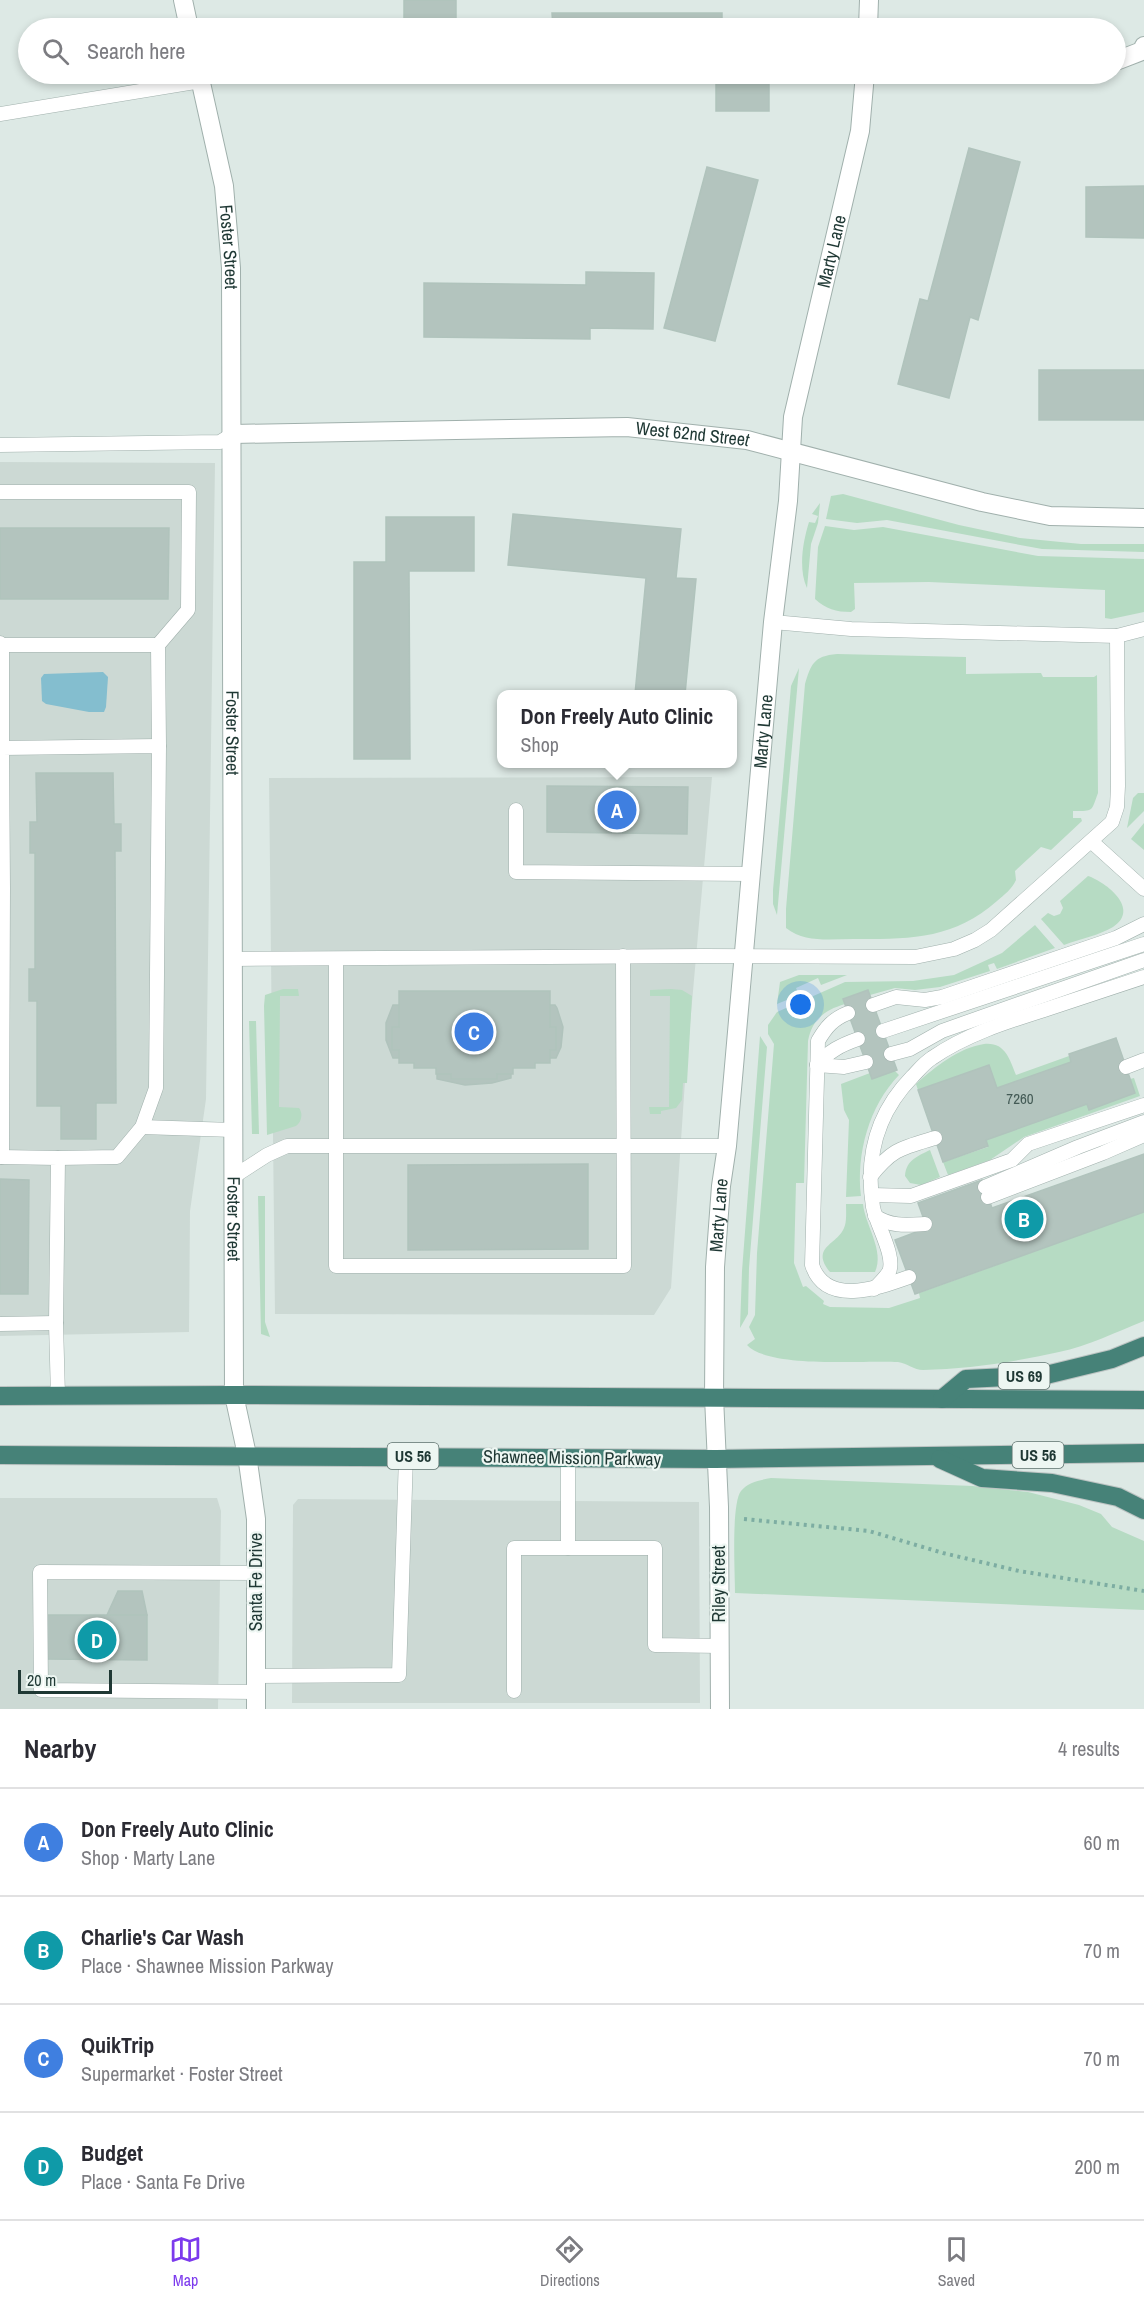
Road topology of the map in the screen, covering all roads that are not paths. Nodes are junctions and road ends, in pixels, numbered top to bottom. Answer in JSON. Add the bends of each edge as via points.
{"nodes":[{"id":1,"x":183,"y":0,"type":"edge"},
{"id":2,"x":868,"y":0,"type":"edge"},
{"id":3,"x":187,"y":18,"type":"edge"},
{"id":4,"x":868,"y":18,"type":"edge"},
{"id":5,"x":1144,"y":46,"type":"edge"},
{"id":6,"x":1126,"y":57,"type":"edge"},
{"id":7,"x":162,"y":84,"type":"edge"},
{"id":8,"x":202,"y":84,"type":"edge"},
{"id":9,"x":865,"y":84,"type":"edge"},
{"id":10,"x":0,"y":114,"type":"edge"},
{"id":11,"x":233,"y":434,"type":"junction"},
{"id":12,"x":0,"y":445,"type":"edge"},
{"id":13,"x":790,"y":452,"type":"junction"},
{"id":14,"x":0,"y":492,"type":"edge"},
{"id":15,"x":1144,"y":518,"type":"edge"},
{"id":16,"x":773,"y":622,"type":"junction"},
{"id":17,"x":1144,"y":629,"type":"edge"},
{"id":18,"x":1117,"y":636,"type":"junction"},
{"id":19,"x":1,"y":644,"type":"edge"},
{"id":20,"x":158,"y":645,"type":"junction"},
{"id":21,"x":159,"y":746,"type":"junction"},
{"id":22,"x":2,"y":747,"type":"junction"},
{"id":23,"x":516,"y":810,"type":"dead end"},
{"id":24,"x":1092,"y":842,"type":"junction"},
{"id":25,"x":751,"y":874,"type":"junction"},
{"id":26,"x":1144,"y":889,"type":"edge"},
{"id":27,"x":1144,"y":924,"type":"edge"},
{"id":28,"x":1144,"y":944,"type":"edge"},
{"id":29,"x":622,"y":956,"type":"junction"},
{"id":30,"x":743,"y":956,"type":"junction"},
{"id":31,"x":233,"y":959,"type":"junction"},
{"id":32,"x":336,"y":959,"type":"junction"},
{"id":33,"x":1144,"y":960,"type":"edge"},
{"id":34,"x":1144,"y":977,"type":"edge"},
{"id":35,"x":873,"y":1005,"type":"dead end"},
{"id":36,"x":848,"y":1013,"type":"dead end"},
{"id":37,"x":883,"y":1031,"type":"dead end"},
{"id":38,"x":858,"y":1039,"type":"dead end"},
{"id":39,"x":891,"y":1054,"type":"dead end"},
{"id":40,"x":1144,"y":1060,"type":"edge"},
{"id":41,"x":866,"y":1062,"type":"dead end"},
{"id":42,"x":817,"y":1065,"type":"junction"},
{"id":43,"x":1126,"y":1067,"type":"dead end"},
{"id":44,"x":1144,"y":1105,"type":"edge"},
{"id":45,"x":1144,"y":1122,"type":"edge"},
{"id":46,"x":142,"y":1128,"type":"junction"},
{"id":47,"x":233,"y":1130,"type":"junction"},
{"id":48,"x":1144,"y":1135,"type":"edge"},
{"id":49,"x":934,"y":1138,"type":"dead end"},
{"id":50,"x":337,"y":1146,"type":"junction"},
{"id":51,"x":622,"y":1146,"type":"junction"},
{"id":52,"x":727,"y":1146,"type":"junction"},
{"id":53,"x":1,"y":1157,"type":"edge"},
{"id":54,"x":58,"y":1158,"type":"junction"},
{"id":55,"x":233,"y":1177,"type":"junction"},
{"id":56,"x":870,"y":1177,"type":"junction"},
{"id":57,"x":873,"y":1206,"type":"junction"},
{"id":58,"x":924,"y":1219,"type":"dead end"},
{"id":59,"x":909,"y":1277,"type":"dead end"},
{"id":60,"x":874,"y":1289,"type":"junction"},
{"id":61,"x":56,"y":1323,"type":"junction"},
{"id":62,"x":0,"y":1324,"type":"edge"},
{"id":63,"x":1144,"y":1346,"type":"edge"},
{"id":64,"x":58,"y":1395,"type":"junction"},
{"id":65,"x":234,"y":1395,"type":"junction"},
{"id":66,"x":0,"y":1396,"type":"edge"},
{"id":67,"x":714,"y":1397,"type":"junction"},
{"id":68,"x":942,"y":1399,"type":"junction"},
{"id":69,"x":1144,"y":1400,"type":"edge"},
{"id":70,"x":1144,"y":1453,"type":"edge"},
{"id":71,"x":0,"y":1455,"type":"edge"},
{"id":72,"x":247,"y":1455,"type":"junction"},
{"id":73,"x":406,"y":1456,"type":"junction"},
{"id":74,"x":932,"y":1456,"type":"junction"},
{"id":75,"x":568,"y":1458,"type":"junction"},
{"id":76,"x":716,"y":1459,"type":"junction"},
{"id":77,"x":1144,"y":1510,"type":"edge"},
{"id":78,"x":568,"y":1548,"type":"junction"},
{"id":79,"x":256,"y":1573,"type":"junction"},
{"id":80,"x":720,"y":1646,"type":"junction"},
{"id":81,"x":514,"y":1691,"type":"dead end"},
{"id":82,"x":256,"y":1692,"type":"edge"},
{"id":83,"x":720,"y":1709,"type":"edge"}],
"edges":[{"from":1,"to":3,"type":"street"},
{"from":2,"to":4,"type":"street"},
{"from":5,"to":6,"type":"street","via":[[1142,51]]},
{"from":7,"to":10,"type":"lane"},
{"from":8,"to":11,"type":"street","name":"Foster Street","via":[[224,186],[231,268]]},
{"from":9,"to":13,"type":"street","name":"Marty Lane","via":[[860,131],[793,417]]},
{"from":11,"to":12,"type":"lane","via":[[220,442]]},
{"from":11,"to":13,"type":"street","name":"West 62nd Street","via":[[627,427],[717,435]]},
{"from":11,"to":31,"type":"street","name":"Foster Street"},
{"from":13,"to":15,"type":"street","name":"West 62nd Street","via":[[1050,516]]},
{"from":13,"to":16,"type":"street","name":"Marty Lane"},
{"from":14,"to":20,"type":"lane","via":[[189,492],[188,610]]},
{"from":16,"to":18,"type":"lane","via":[[851,629]]},
{"from":16,"to":25,"type":"street","name":"Marty Lane"},
{"from":17,"to":18,"type":"lane"},
{"from":18,"to":24,"type":"lane","via":[[1117,807],[1112,822]]},
{"from":19,"to":20,"type":"lane"},
{"from":19,"to":22,"type":"lane"},
{"from":20,"to":21,"type":"lane"},
{"from":21,"to":22,"type":"lane"},
{"from":21,"to":46,"type":"lane","via":[[156,1088]]},
{"from":22,"to":53,"type":"lane"},
{"from":23,"to":25,"type":"lane","via":[[516,872]]},
{"from":24,"to":26,"type":"lane"},
{"from":24,"to":30,"type":"lane","via":[[991,930],[954,949],[915,957]]},
{"from":25,"to":30,"type":"street","name":"Marty Lane"},
{"from":27,"to":35,"type":"lane","via":[[1116,938],[942,997],[896,997]]},
{"from":28,"to":37,"type":"lane"},
{"from":29,"to":30,"type":"lane"},
{"from":29,"to":32,"type":"lane"},
{"from":29,"to":51,"type":"lane"},
{"from":30,"to":52,"type":"street","name":"Marty Lane"},
{"from":31,"to":32,"type":"lane"},
{"from":31,"to":47,"type":"street","name":"Foster Street"},
{"from":32,"to":50,"type":"lane"},
{"from":33,"to":39,"type":"lane","via":[[942,1031]]},
{"from":34,"to":56,"type":"lane","via":[[1010,1021],[956,1043],[929,1060],[887,1107],[873,1150]]},
{"from":36,"to":42,"type":"lane","via":[[825,1028],[818,1041]]},
{"from":38,"to":42,"type":"lane","via":[[838,1046]]},
{"from":40,"to":43,"type":"lane"},
{"from":41,"to":42,"type":"lane","via":[[844,1067]]},
{"from":42,"to":60,"type":"lane","via":[[812,1265],[824,1285],[836,1289]]},
{"from":44,"to":57,"type":"lane","via":[[1028,1144],[1012,1160]]},
{"from":45,"to":48,"type":"lane","via":[[1078,1147],[986,1192],[1103,1153]]},
{"from":46,"to":47,"type":"lane"},
{"from":46,"to":54,"type":"lane","via":[[117,1157]]},
{"from":47,"to":55,"type":"street","name":"Foster Street"},
{"from":49,"to":56,"type":"lane","via":[[898,1150],[885,1158]]},
{"from":50,"to":51,"type":"lane"},
{"from":50,"to":51,"type":"lane","via":[[336,1266],[624,1266]]},
{"from":50,"to":55,"type":"lane","via":[[287,1146]]},
{"from":51,"to":52,"type":"lane"},
{"from":52,"to":67,"type":"street","name":"Marty Lane","via":[[715,1267]]},
{"from":53,"to":54,"type":"lane"},
{"from":54,"to":61,"type":"lane"},
{"from":55,"to":65,"type":"street","name":"Foster Street"},
{"from":56,"to":57,"type":"lane"},
{"from":57,"to":58,"type":"lane","via":[[885,1223],[895,1225]]},
{"from":57,"to":60,"type":"lane","via":[[891,1264]]},
{"from":59,"to":60,"type":"lane"},
{"from":61,"to":62,"type":"lane"},
{"from":61,"to":64,"type":"lane"},
{"from":63,"to":68,"type":"highway","number":"US 69","via":[[1112,1359],[1046,1374],[966,1379]]},
{"from":64,"to":65,"type":"highway"},
{"from":64,"to":66,"type":"highway"},
{"from":65,"to":67,"type":"highway"},
{"from":65,"to":72,"type":"street","name":"Foster Street"},
{"from":67,"to":68,"type":"highway"},
{"from":67,"to":76,"type":"street","name":"Marty Lane"},
{"from":68,"to":69,"type":"highway"},
{"from":70,"to":74,"type":"highway","name":"Shawnee Mission Parkway","number":"US 56"},
{"from":71,"to":72,"type":"highway","name":"Shawnee Mission Parkway","number":"US 56"},
{"from":72,"to":73,"type":"highway","name":"Shawnee Mission Parkway","number":"US 56"},
{"from":72,"to":79,"type":"street","name":"Santa Fe Drive","via":[[256,1519]]},
{"from":73,"to":75,"type":"highway","name":"Shawnee Mission Parkway","number":"US 56"},
{"from":73,"to":82,"type":"lane","via":[[399,1675]]},
{"from":74,"to":76,"type":"highway","name":"Shawnee Mission Parkway","number":"US 56"},
{"from":74,"to":77,"type":"highway","via":[[982,1478],[1052,1483],[1118,1497]]},
{"from":75,"to":76,"type":"highway","name":"Shawnee Mission Parkway","number":"US 56"},
{"from":75,"to":78,"type":"lane"},
{"from":76,"to":80,"type":"street","name":"Riley Street"},
{"from":78,"to":80,"type":"lane","via":[[655,1548],[655,1645]]},
{"from":78,"to":81,"type":"lane","via":[[514,1548]]},
{"from":79,"to":82,"type":"street","name":"Santa Fe Drive"},
{"from":79,"to":82,"type":"lane","via":[[40,1572],[41,1690]]},
{"from":80,"to":83,"type":"street","name":"Riley Street"}]}
